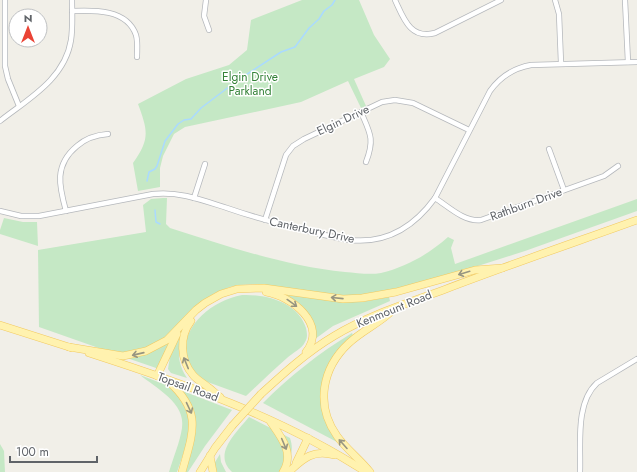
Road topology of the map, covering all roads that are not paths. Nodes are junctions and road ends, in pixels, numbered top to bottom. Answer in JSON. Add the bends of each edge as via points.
{"nodes":[{"id":1,"x":5,"y":0,"type":"edge"},
{"id":2,"x":72,"y":0,"type":"edge"},
{"id":3,"x":206,"y":0,"type":"edge"},
{"id":4,"x":395,"y":0,"type":"edge"},
{"id":5,"x":501,"y":0,"type":"edge"},
{"id":6,"x":555,"y":0,"type":"edge"},
{"id":7,"x":625,"y":0,"type":"edge"},
{"id":8,"x":72,"y":11,"type":"junction"},
{"id":9,"x":209,"y":30,"type":"dead end"},
{"id":10,"x":0,"y":53,"type":"edge"},
{"id":11,"x":6,"y":53,"type":"junction"},
{"id":12,"x":137,"y":57,"type":"dead end"},
{"id":13,"x":628,"y":62,"type":"junction"},
{"id":14,"x":637,"y":62,"type":"edge"},
{"id":15,"x":561,"y":64,"type":"junction"},
{"id":16,"x":20,"y":106,"type":"junction"},
{"id":17,"x":361,"y":112,"type":"junction"},
{"id":18,"x":0,"y":121,"type":"edge"},
{"id":19,"x":469,"y":130,"type":"junction"},
{"id":20,"x":108,"y":134,"type":"dead end"},
{"id":21,"x":549,"y":149,"type":"dead end"},
{"id":22,"x":366,"y":162,"type":"dead end"},
{"id":23,"x":205,"y":164,"type":"dead end"},
{"id":24,"x":618,"y":166,"type":"dead end"},
{"id":25,"x":564,"y":190,"type":"junction"},
{"id":26,"x":194,"y":198,"type":"junction"},
{"id":27,"x":435,"y":198,"type":"junction"},
{"id":28,"x":0,"y":211,"type":"edge"},
{"id":29,"x":66,"y":211,"type":"junction"},
{"id":30,"x":265,"y":220,"type":"junction"},
{"id":31,"x":637,"y":220,"type":"edge"},
{"id":32,"x":502,"y":268,"type":"junction"},
{"id":33,"x":395,"y":308,"type":"junction"},
{"id":34,"x":0,"y":325,"type":"edge"},
{"id":35,"x":181,"y":326,"type":"junction"},
{"id":36,"x":68,"y":347,"type":"junction"},
{"id":37,"x":303,"y":357,"type":"junction"},
{"id":38,"x":637,"y":359,"type":"edge"},
{"id":39,"x":157,"y":376,"type":"junction"},
{"id":40,"x":165,"y":379,"type":"junction"},
{"id":41,"x":223,"y":400,"type":"junction"},
{"id":42,"x":268,"y":420,"type":"junction"},
{"id":43,"x":308,"y":438,"type":"junction"},
{"id":44,"x":210,"y":456,"type":"junction"},
{"id":45,"x":342,"y":457,"type":"junction"},
{"id":46,"x":290,"y":471,"type":"edge"},
{"id":47,"x":182,"y":472,"type":"edge"},
{"id":48,"x":200,"y":472,"type":"edge"},
{"id":49,"x":213,"y":472,"type":"edge"},
{"id":50,"x":282,"y":472,"type":"edge"},
{"id":51,"x":366,"y":472,"type":"edge"},
{"id":52,"x":370,"y":472,"type":"edge"},
{"id":53,"x":580,"y":472,"type":"edge"}],
"edges":[{"from":1,"to":11,"type":"street"},
{"from":2,"to":8,"type":"street"},
{"from":3,"to":9,"type":"street","via":[[204,16]]},
{"from":4,"to":5,"type":"street","via":[[407,25],[414,31],[426,34],[435,33]]},
{"from":6,"to":15,"type":"street","via":[[559,14]]},
{"from":7,"to":13,"type":"street"},
{"from":8,"to":12,"type":"street","via":[[99,10],[121,18],[136,34]]},
{"from":8,"to":16,"type":"street","via":[[71,41],[62,67],[46,86]]},
{"from":10,"to":11,"type":"street"},
{"from":11,"to":16,"type":"street","via":[[7,75]]},
{"from":13,"to":14,"type":"street","name":"Canterbury Drive"},
{"from":13,"to":15,"type":"street","name":"Canterbury Drive"},
{"from":15,"to":19,"type":"street","name":"Canterbury Drive","via":[[526,66],[504,76],[490,91]]},
{"from":16,"to":18,"type":"street"},
{"from":17,"to":19,"type":"street","name":"Elgin Drive","via":[[382,102],[401,100],[419,105]]},
{"from":17,"to":22,"type":"street","via":[[371,138],[371,149]]},
{"from":17,"to":30,"type":"street","name":"Elgin Drive","via":[[304,139],[291,148],[285,157]]},
{"from":19,"to":27,"type":"street","name":"Canterbury Drive"},
{"from":20,"to":29,"type":"street","via":[[86,139],[70,152],[63,162],[60,186]]},
{"from":21,"to":25,"type":"street"},
{"from":23,"to":26,"type":"street"},
{"from":24,"to":25,"type":"street","name":"Rathburn Drive","via":[[604,176]]},
{"from":25,"to":27,"type":"street","name":"Rathburn Drive","via":[[486,219],[476,220],[462,216]]},
{"from":26,"to":29,"type":"street","name":"Canterbury Drive","via":[[162,193]]},
{"from":26,"to":30,"type":"street","name":"Canterbury Drive"},
{"from":27,"to":30,"type":"street","name":"Canterbury Drive","via":[[423,214],[406,228],[389,236],[360,241]]},
{"from":28,"to":29,"type":"street","name":"Canterbury Drive","via":[[26,217]]},
{"from":31,"to":32,"type":"main road","name":"Kenmount Road"},
{"from":32,"to":33,"type":"main road","name":"Kenmount Road"},
{"from":32,"to":35,"type":"main road","one_way":true,"via":[[475,270],[396,292],[362,298],[335,298],[264,288],[240,288],[205,303]]},
{"from":33,"to":37,"type":"main road","name":"Kenmount Road","via":[[340,332]]},
{"from":52,"to":33,"type":"main road","one_way":true,"via":[[333,431],[325,410],[324,390],[329,370],[340,353],[353,339],[384,319]]},
{"from":34,"to":36,"type":"main road","name":"Topsail Road"},
{"from":35,"to":36,"type":"main road","one_way":true,"via":[[161,344],[134,355],[117,355]]},
{"from":35,"to":39,"type":"main road"},
{"from":36,"to":39,"type":"main road","name":"Topsail Road"},
{"from":41,"to":37,"type":"main road","one_way":true,"via":[[193,375],[184,359],[182,345],[184,332],[190,321],[216,300],[235,293],[253,291],[269,292],[287,299],[303,313],[312,327],[312,340]]},
{"from":37,"to":44,"type":"main road","name":"Kenmount Road","bridge":true,"via":[[261,394],[232,426]]},
{"from":38,"to":53,"type":"street","via":[[593,387],[586,398],[582,415]]},
{"from":39,"to":40,"type":"main road","name":"Topsail Road"},
{"from":40,"to":41,"type":"main road","name":"Topsail Road"},
{"from":40,"to":47,"type":"main road","one_way":true,"via":[[183,397],[193,417]]},
{"from":41,"to":42,"type":"main road","name":"Topsail Road"},
{"from":42,"to":43,"type":"main road","name":"Topsail Road"},
{"from":42,"to":50,"type":"main road","one_way":true,"via":[[286,448],[287,462]]},
{"from":43,"to":45,"type":"main road","name":"Topsail Road"},
{"from":43,"to":46,"type":"main road"},
{"from":44,"to":48,"type":"main road","name":"Kenmount Road"},
{"from":44,"to":49,"type":"main road"},
{"from":45,"to":46,"type":"main road","via":[[327,453],[314,454]]},
{"from":45,"to":51,"type":"main road","name":"Topsail Road"}]}
